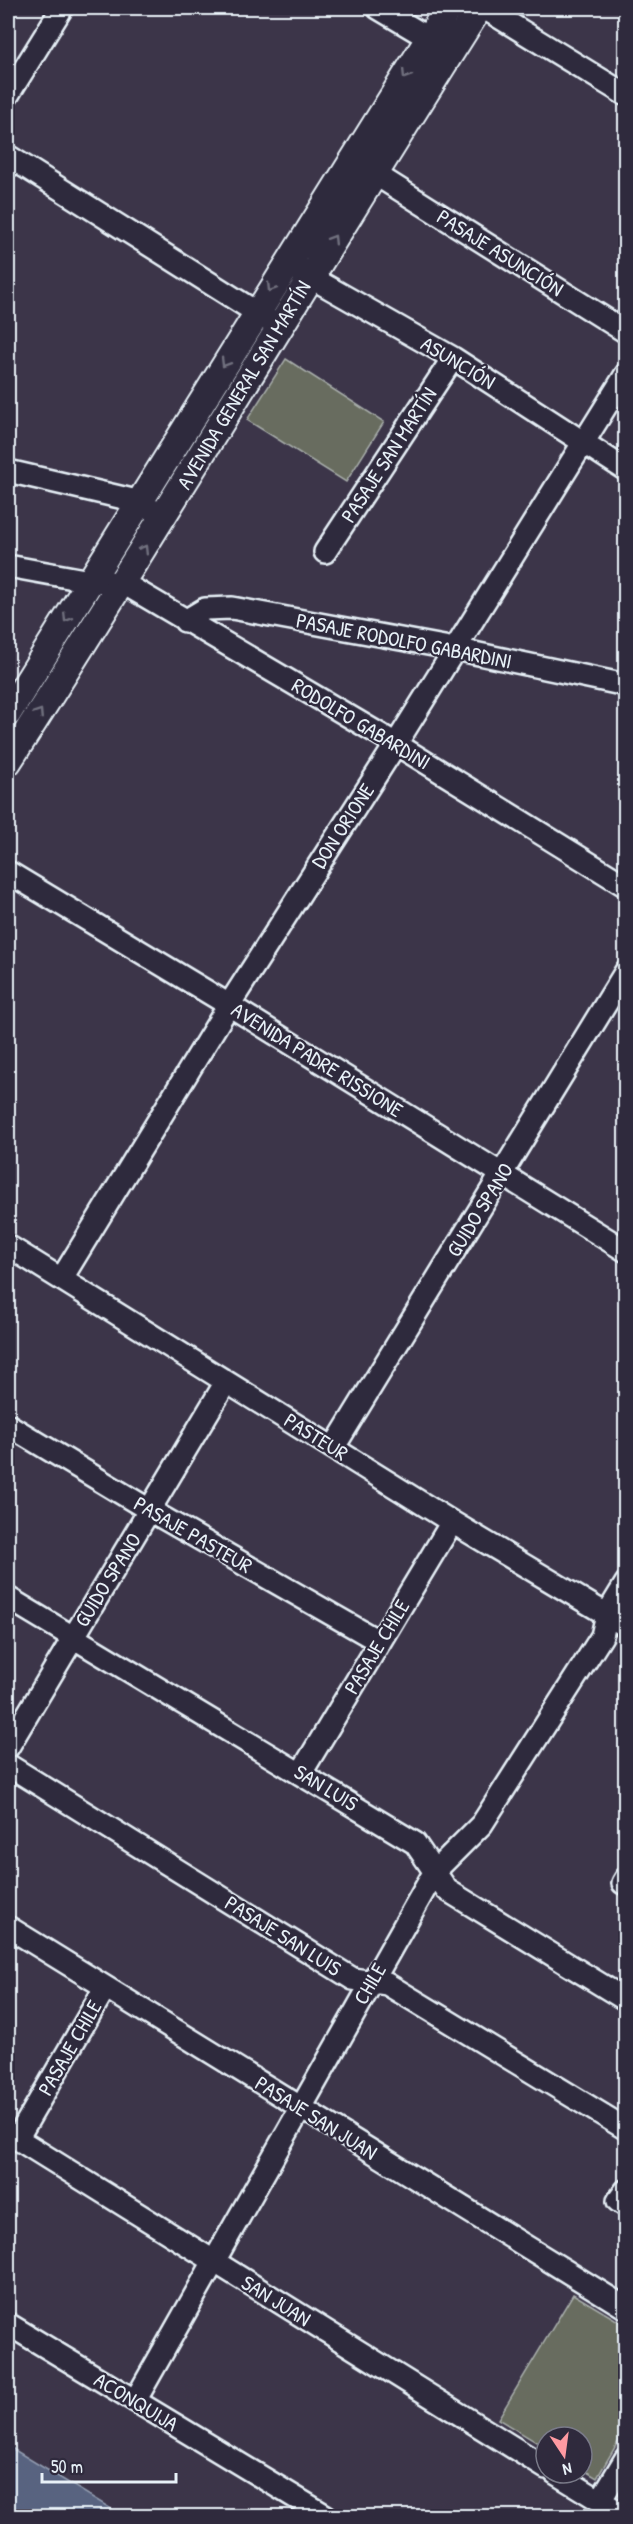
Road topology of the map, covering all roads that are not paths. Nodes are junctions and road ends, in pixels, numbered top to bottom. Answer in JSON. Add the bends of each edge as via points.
{"nodes":[{"id":1,"x":62,"y":8,"type":"edge"},
{"id":2,"x":378,"y":8,"type":"edge"},
{"id":3,"x":448,"y":8,"type":"edge"},
{"id":4,"x":479,"y":8,"type":"edge"},
{"id":5,"x":484,"y":8,"type":"edge"},
{"id":6,"x":429,"y":39,"type":"junction"},
{"id":7,"x":451,"y":51,"type":"junction"},
{"id":8,"x":8,"y":95,"type":"edge"},
{"id":9,"x":626,"y":95,"type":"edge"},
{"id":10,"x":8,"y":156,"type":"edge"},
{"id":11,"x":375,"y":174,"type":"junction"},
{"id":12,"x":287,"y":264,"type":"junction"},
{"id":13,"x":309,"y":277,"type":"junction"},
{"id":14,"x":256,"y":313,"type":"junction"},
{"id":15,"x":278,"y":326,"type":"junction"},
{"id":16,"x":626,"y":332,"type":"edge"},
{"id":17,"x":453,"y":358,"type":"junction"},
{"id":18,"x":626,"y":374,"type":"edge"},
{"id":19,"x":584,"y":443,"type":"junction"},
{"id":20,"x":626,"y":470,"type":"edge"},
{"id":21,"x":8,"y":471,"type":"edge"},
{"id":22,"x":141,"y":502,"type":"junction"},
{"id":23,"x":164,"y":518,"type":"junction"},
{"id":24,"x":325,"y":552,"type":"dead end"},
{"id":25,"x":8,"y":566,"type":"edge"},
{"id":26,"x":90,"y":581,"type":"junction"},
{"id":27,"x":123,"y":583,"type":"junction"},
{"id":28,"x":185,"y":621,"type":"junction"},
{"id":29,"x":455,"y":649,"type":"junction"},
{"id":30,"x":626,"y":685,"type":"edge"},
{"id":31,"x":8,"y":713,"type":"edge"},
{"id":32,"x":396,"y":744,"type":"junction"},
{"id":33,"x":8,"y":762,"type":"edge"},
{"id":34,"x":8,"y":872,"type":"edge"},
{"id":35,"x":626,"y":886,"type":"edge"},
{"id":36,"x":626,"y":971,"type":"edge"},
{"id":37,"x":229,"y":1005,"type":"junction"},
{"id":38,"x":502,"y":1176,"type":"junction"},
{"id":39,"x":8,"y":1245,"type":"edge"},
{"id":40,"x":626,"y":1251,"type":"edge"},
{"id":41,"x":62,"y":1278,"type":"junction"},
{"id":42,"x":226,"y":1382,"type":"junction"},
{"id":43,"x":8,"y":1425,"type":"edge"},
{"id":44,"x":334,"y":1448,"type":"junction"},
{"id":45,"x":151,"y":1511,"type":"junction"},
{"id":46,"x":452,"y":1522,"type":"junction"},
{"id":47,"x":626,"y":1583,"type":"edge"},
{"id":48,"x":8,"y":1598,"type":"edge"},
{"id":49,"x":607,"y":1614,"type":"junction"},
{"id":50,"x":626,"y":1626,"type":"edge"},
{"id":51,"x":73,"y":1638,"type":"junction"},
{"id":52,"x":380,"y":1642,"type":"junction"},
{"id":53,"x":8,"y":1747,"type":"edge"},
{"id":54,"x":8,"y":1764,"type":"edge"},
{"id":55,"x":301,"y":1773,"type":"junction"},
{"id":56,"x":435,"y":1871,"type":"junction"},
{"id":57,"x":8,"y":1927,"type":"edge"},
{"id":58,"x":370,"y":1982,"type":"junction"},
{"id":59,"x":105,"y":1988,"type":"junction"},
{"id":60,"x":626,"y":2000,"type":"edge"},
{"id":61,"x":299,"y":2107,"type":"junction"},
{"id":62,"x":626,"y":2129,"type":"edge"},
{"id":63,"x":12,"y":2136,"type":"edge"},
{"id":64,"x":212,"y":2261,"type":"junction"},
{"id":65,"x":626,"y":2308,"type":"edge"},
{"id":66,"x":8,"y":2324,"type":"edge"},
{"id":67,"x":135,"y":2401,"type":"junction"},
{"id":68,"x":626,"y":2458,"type":"edge"},
{"id":69,"x":534,"y":2461,"type":"edge"},
{"id":70,"x":574,"y":2485,"type":"edge"},
{"id":71,"x":600,"y":2501,"type":"junction"},
{"id":72,"x":326,"y":2517,"type":"edge"},
{"id":73,"x":625,"y":2517,"type":"edge"}],
"edges":[{"from":1,"to":8,"type":"street"},
{"from":2,"to":6,"type":"street"},
{"from":3,"to":6,"type":"main road","name":"AVENIDA GENERAL SAN MARTÍN"},
{"from":4,"to":7,"type":"main road","name":"AVENIDA GENERAL SAN MARTÍN"},
{"from":5,"to":9,"type":"street"},
{"from":6,"to":7,"type":"street"},
{"from":6,"to":12,"type":"main road","name":"AVENIDA GENERAL SAN MARTÍN","one_way":true},
{"from":7,"to":11,"type":"main road","name":"AVENIDA GENERAL SAN MARTÍN"},
{"from":10,"to":14,"type":"street"},
{"from":13,"to":11,"type":"main road","name":"AVENIDA GENERAL SAN MARTÍN","one_way":true},
{"from":11,"to":16,"type":"street","name":"PASAJE ASUNCIÓN"},
{"from":12,"to":13,"type":"street","name":"ASUNCIÓN"},
{"from":12,"to":14,"type":"main road","name":"AVENIDA GENERAL SAN MARTÍN","one_way":true},
{"from":13,"to":15,"type":"main road","name":"AVENIDA GENERAL SAN MARTÍN"},
{"from":13,"to":17,"type":"street","name":"ASUNCIÓN"},
{"from":14,"to":15,"type":"street"},
{"from":14,"to":22,"type":"main road","name":"AVENIDA GENERAL SAN MARTÍN","one_way":true},
{"from":15,"to":23,"type":"main road","name":"AVENIDA GENERAL SAN MARTÍN"},
{"from":17,"to":19,"type":"street","name":"ASUNCIÓN"},
{"from":17,"to":24,"type":"street","name":"PASAJE SAN MARTÍN"},
{"from":18,"to":19,"type":"street","name":"DON ORIONE"},
{"from":19,"to":20,"type":"street","name":"ASUNCIÓN"},
{"from":19,"to":29,"type":"street","name":"DON ORIONE"},
{"from":21,"to":22,"type":"street"},
{"from":22,"to":23,"type":"street"},
{"from":22,"to":26,"type":"main road","name":"AVENIDA GENERAL SAN MARTÍN"},
{"from":27,"to":23,"type":"main road","name":"AVENIDA GENERAL SAN MARTÍN","one_way":true},
{"from":25,"to":26,"type":"street"},
{"from":26,"to":27,"type":"street","name":"RODOLFO GABARDINI"},
{"from":26,"to":31,"type":"main road","name":"AVENIDA GENERAL SAN MARTÍN","one_way":true},
{"from":27,"to":28,"type":"street","name":"RODOLFO GABARDINI"},
{"from":33,"to":27,"type":"main road","name":"AVENIDA GENERAL SAN MARTÍN","one_way":true},
{"from":28,"to":29,"type":"street","name":"PASAJE RODOLFO GABARDINI","via":[[205,609],[232,608]]},
{"from":28,"to":32,"type":"street","name":"RODOLFO GABARDINI"},
{"from":29,"to":30,"type":"street","name":"PASAJE RODOLFO GABARDINI"},
{"from":29,"to":32,"type":"street","name":"DON ORIONE"},
{"from":32,"to":35,"type":"street","name":"RODOLFO GABARDINI"},
{"from":32,"to":37,"type":"street","name":"DON ORIONE"},
{"from":34,"to":37,"type":"street","name":"AVENIDA PADRE RISSIONE"},
{"from":36,"to":38,"type":"street","name":"GUIDO SPANO"},
{"from":37,"to":38,"type":"street","name":"AVENIDA PADRE RISSIONE"},
{"from":37,"to":41,"type":"street","name":"DON ORIONE"},
{"from":38,"to":40,"type":"street","name":"AVENIDA PADRE RISSIONE"},
{"from":38,"to":44,"type":"street","name":"GUIDO SPANO"},
{"from":39,"to":41,"type":"street","name":"PASTEUR"},
{"from":41,"to":42,"type":"street","name":"PASTEUR"},
{"from":42,"to":44,"type":"street","name":"PASTEUR"},
{"from":42,"to":45,"type":"street","name":"GUIDO SPANO"},
{"from":43,"to":45,"type":"street","name":"PASAJE PASTEUR"},
{"from":44,"to":46,"type":"street","name":"PASTEUR"},
{"from":45,"to":51,"type":"street","name":"GUIDO SPANO"},
{"from":45,"to":52,"type":"street","name":"PASAJE PASTEUR"},
{"from":46,"to":49,"type":"street","name":"PASTEUR"},
{"from":46,"to":52,"type":"street","name":"PASAJE CHILE"},
{"from":47,"to":49,"type":"street","name":"CHILE"},
{"from":48,"to":51,"type":"street","name":"SAN LUIS"},
{"from":49,"to":50,"type":"street","name":"PASTEUR"},
{"from":49,"to":56,"type":"street","name":"CHILE","via":[[602,1636],[482,1824]]},
{"from":51,"to":53,"type":"street","name":"GUIDO SPANO"},
{"from":51,"to":55,"type":"street","name":"SAN LUIS"},
{"from":52,"to":55,"type":"street","name":"PASAJE CHILE"},
{"from":54,"to":58,"type":"street","name":"PASAJE SAN LUIS","via":[[353,1979]]},
{"from":55,"to":56,"type":"street","name":"SAN LUIS","via":[[415,1843]]},
{"from":56,"to":58,"type":"street","name":"CHILE"},
{"from":56,"to":60,"type":"street","name":"SAN LUIS","via":[[447,1890]]},
{"from":57,"to":59,"type":"street","name":"PASAJE SAN JUAN"},
{"from":58,"to":61,"type":"street","name":"CHILE"},
{"from":58,"to":62,"type":"street","name":"PASAJE SAN LUIS","via":[[387,1984]]},
{"from":59,"to":61,"type":"street","name":"PASAJE SAN JUAN"},
{"from":59,"to":63,"type":"street","name":"PASAJE CHILE"},
{"from":61,"to":64,"type":"street","name":"CHILE"},
{"from":61,"to":65,"type":"street","name":"PASAJE SAN JUAN"},
{"from":63,"to":64,"type":"street","name":"SAN JUAN"},
{"from":64,"to":67,"type":"street","name":"CHILE"},
{"from":64,"to":69,"type":"street","name":"SAN JUAN"},
{"from":66,"to":67,"type":"street","name":"ACONQUIJA"},
{"from":67,"to":72,"type":"street","name":"ACONQUIJA"},
{"from":68,"to":71,"type":"street"},
{"from":70,"to":71,"type":"street"},
{"from":71,"to":73,"type":"street"}]}
